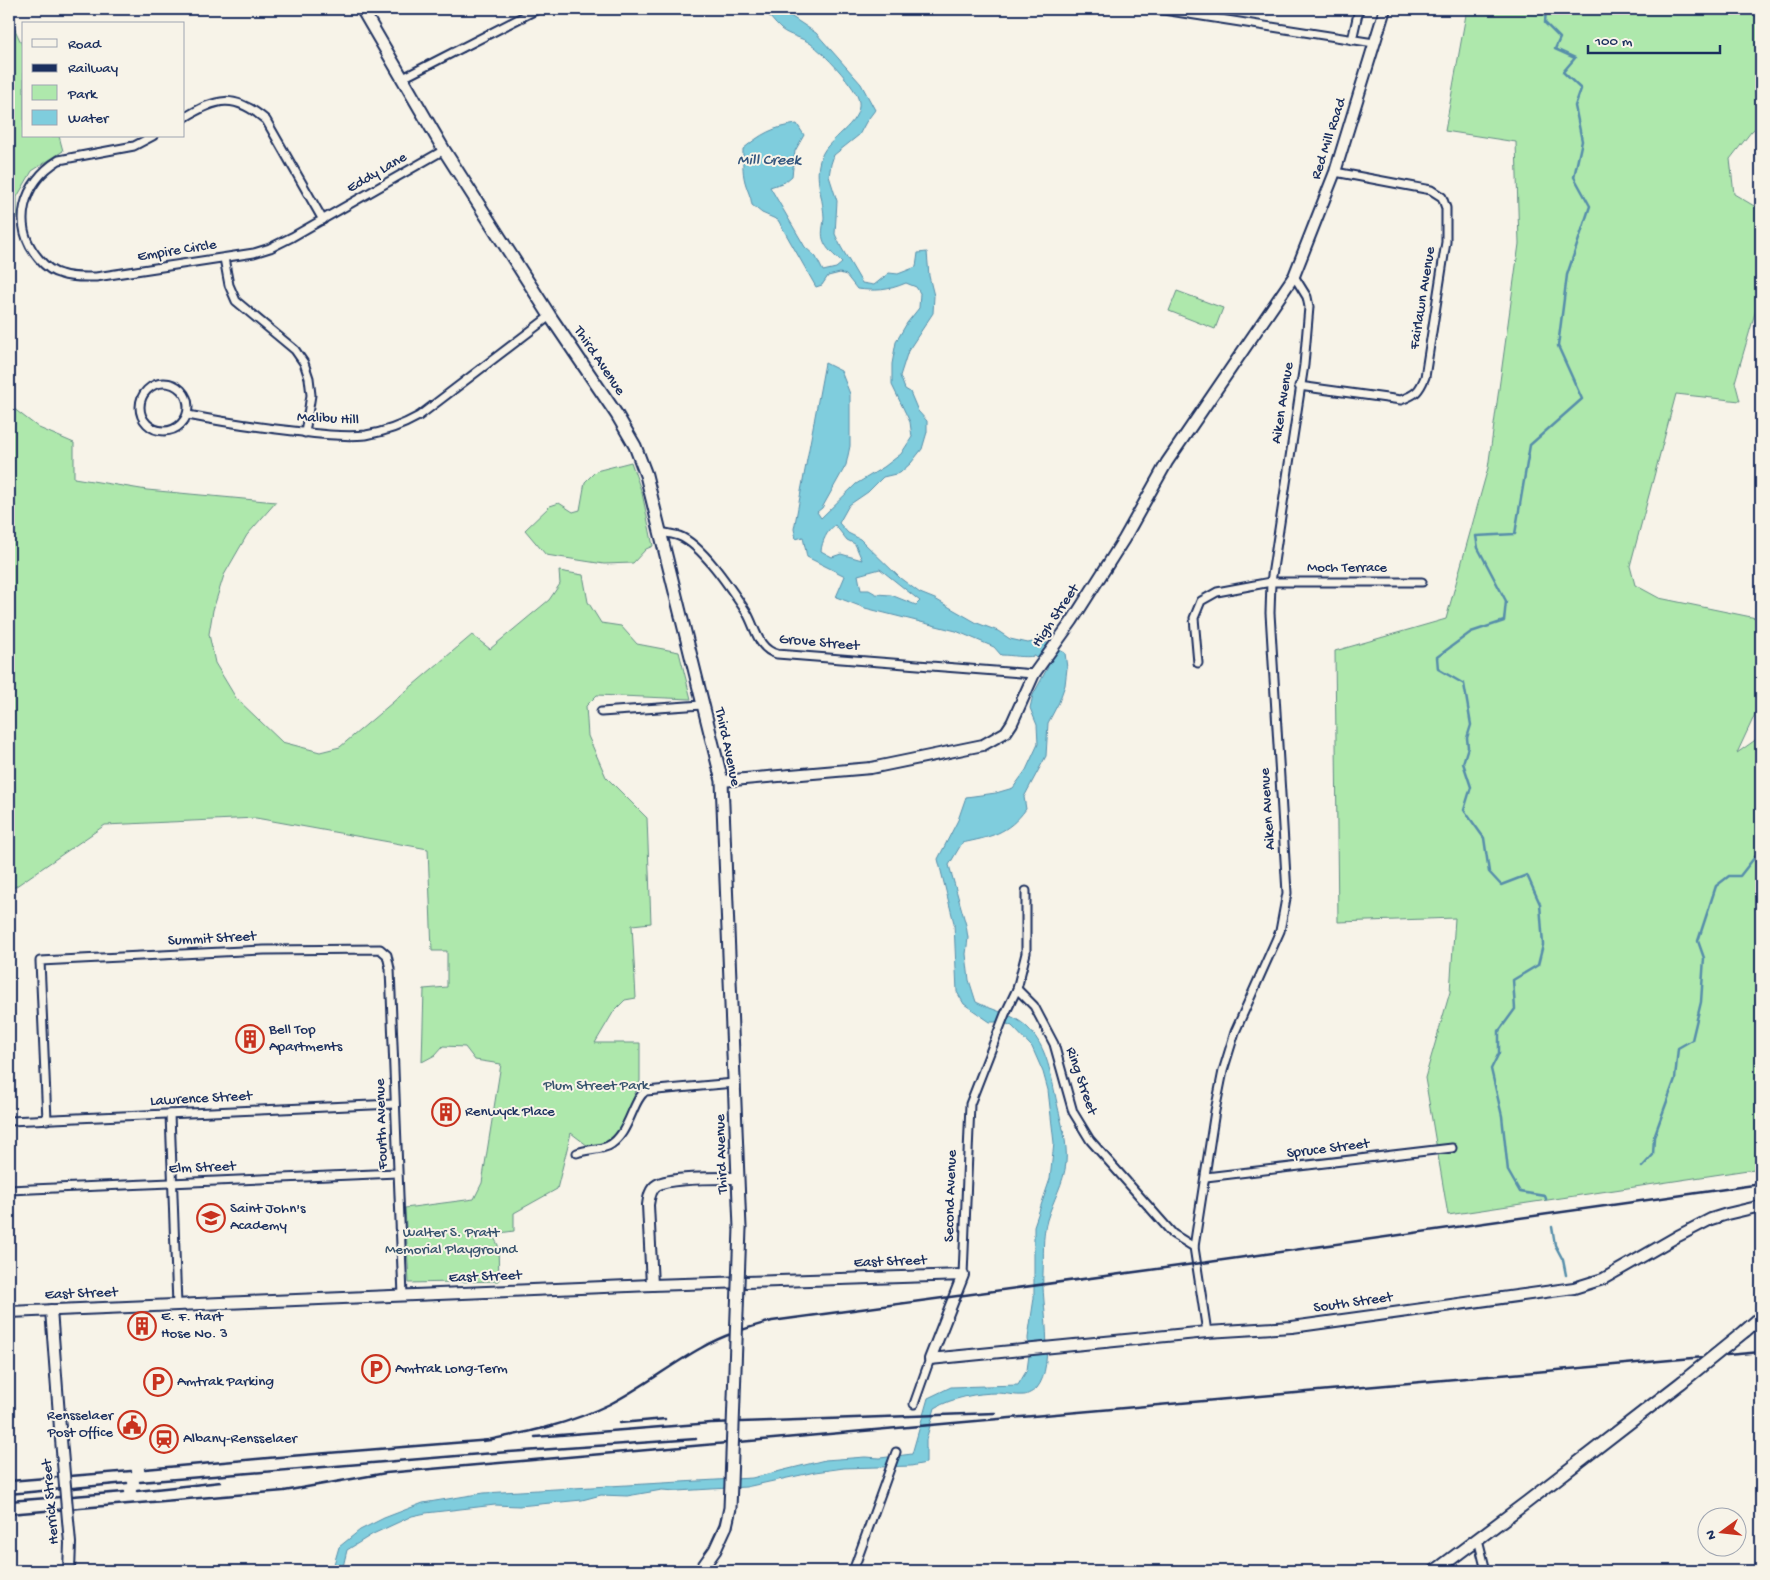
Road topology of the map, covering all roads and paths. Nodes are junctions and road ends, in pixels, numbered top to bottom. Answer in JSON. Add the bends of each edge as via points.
{"nodes":[{"id":1,"x":362,"y":9,"type":"edge"},
{"id":2,"x":538,"y":9,"type":"edge"},
{"id":3,"x":1157,"y":9,"type":"edge"},
{"id":4,"x":1359,"y":9,"type":"edge"},
{"id":5,"x":1385,"y":9,"type":"edge"},
{"id":6,"x":1352,"y":40,"type":"junction"},
{"id":7,"x":1374,"y":43,"type":"junction"},
{"id":8,"x":403,"y":78,"type":"junction"},
{"id":9,"x":185,"y":117,"type":"edge"},
{"id":10,"x":149,"y":138,"type":"edge"},
{"id":11,"x":444,"y":150,"type":"junction"},
{"id":12,"x":1335,"y":172,"type":"junction"},
{"id":13,"x":323,"y":220,"type":"junction"},
{"id":14,"x":224,"y":258,"type":"junction"},
{"id":15,"x":1294,"y":276,"type":"junction"},
{"id":16,"x":550,"y":316,"type":"junction"},
{"id":17,"x":1300,"y":386,"type":"junction"},
{"id":18,"x":188,"y":415,"type":"junction"},
{"id":19,"x":305,"y":433,"type":"junction"},
{"id":20,"x":660,"y":532,"type":"junction"},
{"id":21,"x":1271,"y":582,"type":"junction"},
{"id":22,"x":1422,"y":582,"type":"dead end"},
{"id":23,"x":1198,"y":663,"type":"dead end"},
{"id":24,"x":1034,"y":674,"type":"junction"},
{"id":25,"x":702,"y":705,"type":"junction"},
{"id":26,"x":601,"y":712,"type":"dead end"},
{"id":27,"x":722,"y":781,"type":"junction"},
{"id":28,"x":1026,"y":891,"type":"dead end"},
{"id":29,"x":384,"y":952,"type":"joint"},
{"id":30,"x":1017,"y":989,"type":"junction"},
{"id":31,"x":734,"y":1083,"type":"junction"},
{"id":32,"x":394,"y":1104,"type":"junction"},
{"id":33,"x":170,"y":1114,"type":"junction"},
{"id":34,"x":47,"y":1120,"type":"junction"},
{"id":35,"x":9,"y":1121,"type":"edge"},
{"id":36,"x":1452,"y":1148,"type":"dead end"},
{"id":37,"x":577,"y":1153,"type":"dead end"},
{"id":38,"x":397,"y":1173,"type":"junction"},
{"id":39,"x":1206,"y":1177,"type":"junction"},
{"id":40,"x":738,"y":1178,"type":"junction"},
{"id":41,"x":172,"y":1182,"type":"junction"},
{"id":42,"x":9,"y":1190,"type":"edge"},
{"id":43,"x":1761,"y":1206,"type":"edge"},
{"id":44,"x":1194,"y":1248,"type":"junction"},
{"id":45,"x":963,"y":1274,"type":"junction"},
{"id":46,"x":652,"y":1285,"type":"junction"},
{"id":47,"x":403,"y":1296,"type":"junction"},
{"id":48,"x":177,"y":1305,"type":"junction"},
{"id":49,"x":51,"y":1310,"type":"junction"},
{"id":50,"x":9,"y":1312,"type":"edge"},
{"id":51,"x":1761,"y":1317,"type":"edge"},
{"id":52,"x":1207,"y":1332,"type":"junction"},
{"id":53,"x":930,"y":1359,"type":"junction"},
{"id":54,"x":914,"y":1404,"type":"dead end"},
{"id":55,"x":896,"y":1452,"type":"dead end"},
{"id":56,"x":1478,"y":1539,"type":"junction"},
{"id":57,"x":69,"y":1571,"type":"edge"},
{"id":58,"x":700,"y":1571,"type":"edge"},
{"id":59,"x":853,"y":1571,"type":"edge"},
{"id":60,"x":1435,"y":1571,"type":"edge"},
{"id":61,"x":1486,"y":1571,"type":"edge"}],
"edges":[{"from":1,"to":8,"type":"main road","name":"Third Avenue"},
{"from":2,"to":8,"type":"street"},
{"from":3,"to":6,"type":"street"},
{"from":4,"to":6,"type":"street"},
{"from":5,"to":7,"type":"street","name":"Red Mill Road"},
{"from":6,"to":7,"type":"street"},
{"from":7,"to":12,"type":"street","name":"Red Mill Road"},
{"from":8,"to":11,"type":"main road","name":"Third Avenue"},
{"from":9,"to":13,"type":"street","via":[[218,102],[246,104],[266,120]]},
{"from":10,"to":14,"type":"street","name":"Empire Circle","via":[[134,146],[59,160],[51,165],[33,184],[23,214],[25,235],[33,252],[46,267],[77,278]]},
{"from":11,"to":13,"type":"street","name":"Eddy Lane"},
{"from":11,"to":16,"type":"main road","name":"Third Avenue"},
{"from":12,"to":15,"type":"street","name":"Red Mill Road"},
{"from":12,"to":17,"type":"street","name":"Fairlawn Avenue","via":[[1431,190],[1442,197],[1446,208],[1446,242],[1425,377],[1414,395],[1401,400]]},
{"from":13,"to":14,"type":"street","name":"Empire Circle","via":[[270,248]]},
{"from":14,"to":19,"type":"street","via":[[236,301],[294,350],[304,363],[311,395]]},
{"from":15,"to":17,"type":"street","name":"Aiken Avenue","via":[[1307,296],[1309,307]]},
{"from":15,"to":24,"type":"street","name":"High Street","via":[[1167,462],[1124,540]]},
{"from":16,"to":19,"type":"street","name":"Malibu Hill","via":[[407,422],[366,434]]},
{"from":16,"to":20,"type":"main road","name":"Third Avenue","via":[[635,446]]},
{"from":17,"to":21,"type":"street","name":"Aiken Avenue"},
{"from":18,"to":18,"type":"street","via":[[184,422],[170,431],[153,429],[142,416],[141,400],[150,387],[164,382],[172,384],[184,392]]},
{"from":18,"to":19,"type":"street","name":"Malibu Hill","via":[[236,425]]},
{"from":20,"to":24,"type":"street","name":"Grove Street","via":[[680,536],[700,550],[747,614],[763,647],[769,652]]},
{"from":20,"to":25,"type":"main road","name":"Third Avenue"},
{"from":21,"to":22,"type":"street","name":"Moch Terrace"},
{"from":21,"to":23,"type":"street","name":"Moch Terrace","via":[[1217,592],[1202,600],[1194,618]]},
{"from":21,"to":39,"type":"street","name":"Aiken Avenue","via":[[1270,613],[1287,893],[1280,931],[1235,1032],[1223,1071]]},
{"from":24,"to":27,"type":"street","name":"High Street","via":[[1006,732],[983,745],[871,768]]},
{"from":25,"to":26,"type":"street"},
{"from":25,"to":27,"type":"main road","name":"Third Avenue"},
{"from":27,"to":31,"type":"main road","name":"Third Avenue"},
{"from":28,"to":30,"type":"street","via":[[1026,953]]},
{"from":29,"to":32,"type":"street","name":"Fourth Avenue","via":[[390,969]]},
{"from":29,"to":34,"type":"street","name":"Summit Street","via":[[370,948],[264,950],[40,961]]},
{"from":30,"to":44,"type":"street","name":"Ring Street","via":[[1034,1006],[1054,1044],[1073,1112],[1090,1140],[1172,1234]]},
{"from":30,"to":45,"type":"street","name":"Second Avenue","via":[[970,1104]]},
{"from":31,"to":37,"type":"street","via":[[646,1091],[616,1139],[608,1146]]},
{"from":31,"to":40,"type":"main road","name":"Third Avenue"},
{"from":32,"to":33,"type":"street","name":"Lawrence Street"},
{"from":32,"to":38,"type":"street","name":"Fourth Avenue"},
{"from":33,"to":34,"type":"street","name":"Lawrence Street"},
{"from":33,"to":41,"type":"street"},
{"from":34,"to":35,"type":"street","name":"Lawrence Street"},
{"from":36,"to":39,"type":"street","name":"Spruce Street"},
{"from":38,"to":41,"type":"street","name":"Elm Street"},
{"from":38,"to":47,"type":"street","name":"Fourth Avenue"},
{"from":39,"to":44,"type":"street","name":"Aiken Avenue"},
{"from":40,"to":46,"type":"street","via":[[674,1180],[653,1188],[648,1199]]},
{"from":40,"to":58,"type":"main road","name":"Third Avenue","bridge":true,"via":[[740,1228],[730,1508],[715,1550]]},
{"from":41,"to":42,"type":"street","name":"Elm Street"},
{"from":41,"to":48,"type":"street"},
{"from":43,"to":52,"type":"street","name":"South Street","via":[[1711,1219],[1603,1279],[1574,1288],[1292,1327]]},
{"from":44,"to":52,"type":"street","name":"Aiken Avenue"},
{"from":45,"to":46,"type":"street","name":"East Street"},
{"from":45,"to":53,"type":"street","name":"Second Avenue"},
{"from":46,"to":47,"type":"street","name":"East Street"},
{"from":47,"to":48,"type":"street","name":"East Street"},
{"from":48,"to":49,"type":"street","name":"East Street"},
{"from":49,"to":50,"type":"street","name":"East Street"},
{"from":49,"to":57,"type":"street","name":"Herrick Street","bridge":true,"via":[[70,1543]]},
{"from":51,"to":56,"type":"main road","bridge":true},
{"from":52,"to":53,"type":"street","name":"South Street"},
{"from":53,"to":54,"type":"street","name":"Second Avenue"},
{"from":55,"to":59,"type":"street"},
{"from":56,"to":60,"type":"main road"},
{"from":56,"to":61,"type":"street"}]}
